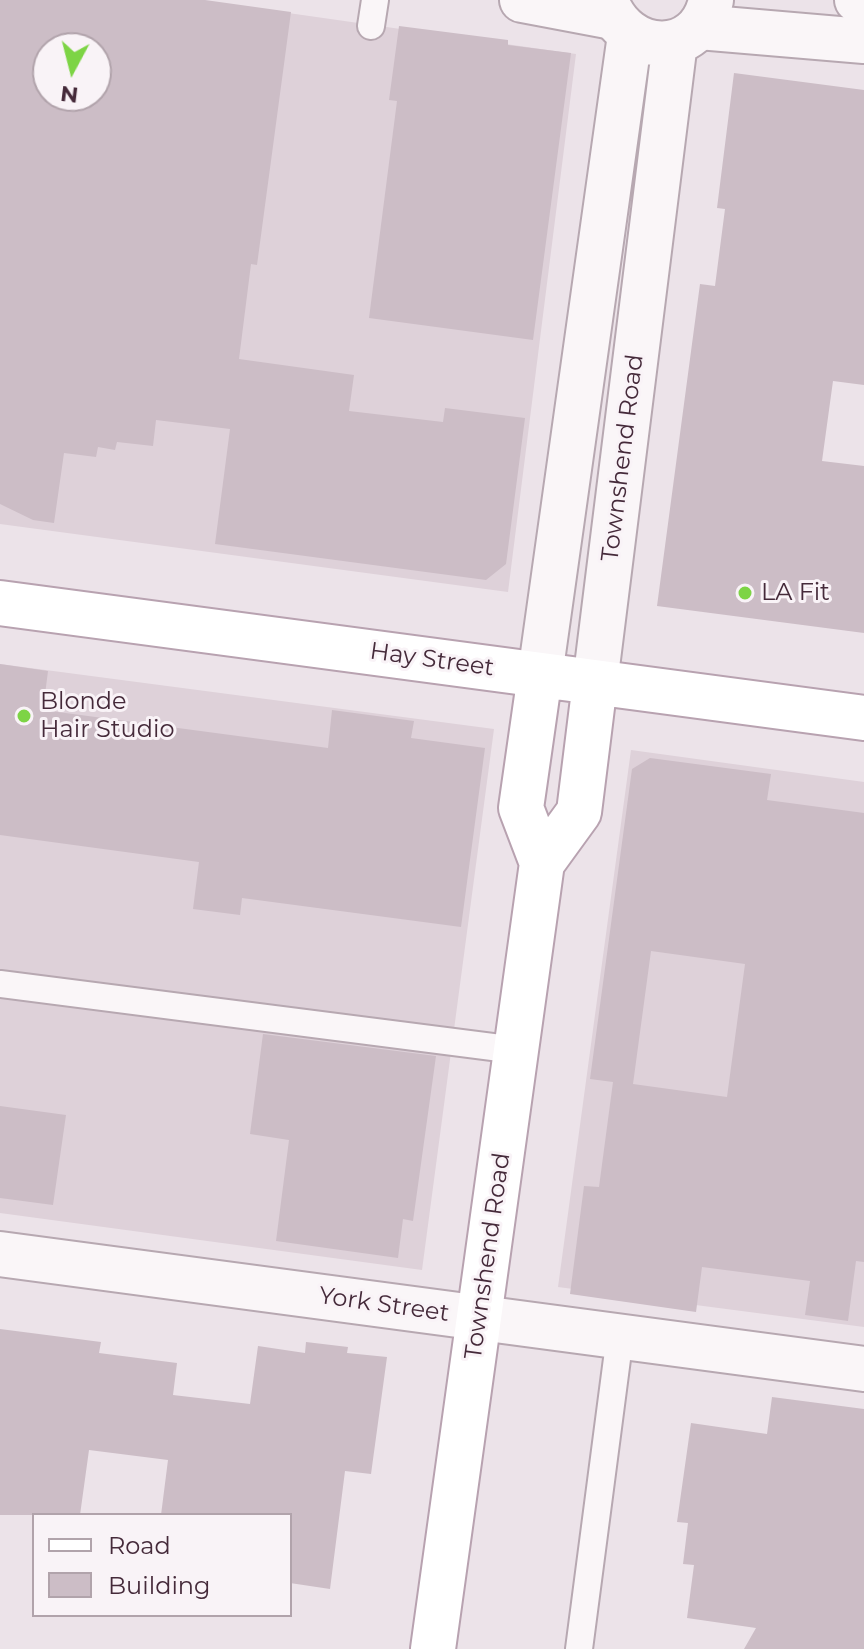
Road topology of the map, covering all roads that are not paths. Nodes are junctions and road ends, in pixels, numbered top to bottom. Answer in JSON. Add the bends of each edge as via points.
{"nodes":[{"id":1,"x":375,"y":0,"type":"edge"},
{"id":2,"x":522,"y":0,"type":"edge"},
{"id":3,"x":857,"y":0,"type":"edge"},
{"id":4,"x":864,"y":1,"type":"edge"},
{"id":5,"x":616,"y":17,"type":"edge"},
{"id":6,"x":695,"y":23,"type":"edge"},
{"id":7,"x":371,"y":26,"type":"dead end"},
{"id":8,"x":864,"y":41,"type":"edge"},
{"id":9,"x":0,"y":603,"type":"edge"},
{"id":10,"x":540,"y":675,"type":"junction"},
{"id":11,"x":595,"y":683,"type":"junction"},
{"id":12,"x":864,"y":718,"type":"edge"},
{"id":13,"x":542,"y":863,"type":"junction"},
{"id":14,"x":0,"y":984,"type":"edge"},
{"id":15,"x":516,"y":1050,"type":"junction"},
{"id":16,"x":0,"y":1254,"type":"edge"},
{"id":17,"x":479,"y":1317,"type":"junction"},
{"id":18,"x":620,"y":1336,"type":"junction"},
{"id":19,"x":864,"y":1369,"type":"edge"},
{"id":20,"x":433,"y":1649,"type":"edge"},
{"id":21,"x":579,"y":1649,"type":"edge"}],
"edges":[{"from":1,"to":7,"type":"lane"},
{"from":2,"to":5,"type":"street"},
{"from":3,"to":4,"type":"street"},
{"from":5,"to":6,"type":"street","via":[[645,42]]},
{"from":5,"to":10,"type":"street","name":"Townshend Road"},
{"from":6,"to":8,"type":"street"},
{"from":6,"to":11,"type":"street","name":"Townshend Road"},
{"from":9,"to":10,"type":"main road","name":"Hay Street"},
{"from":10,"to":11,"type":"main road","name":"Hay Street"},
{"from":10,"to":13,"type":"main road","name":"Townshend Road","via":[[521,808]]},
{"from":11,"to":12,"type":"main road","name":"Hay Street"},
{"from":11,"to":13,"type":"main road","name":"Townshend Road","via":[[579,812]]},
{"from":13,"to":15,"type":"main road","name":"Townshend Road"},
{"from":14,"to":15,"type":"lane","via":[[156,1009]]},
{"from":15,"to":17,"type":"main road","name":"Townshend Road"},
{"from":16,"to":17,"type":"street","name":"York Street","via":[[124,1256]]},
{"from":17,"to":18,"type":"street","name":"York Street"},
{"from":17,"to":20,"type":"main road","name":"Townshend Road"},
{"from":18,"to":19,"type":"street","name":"York Street"},
{"from":18,"to":21,"type":"lane"}]}
